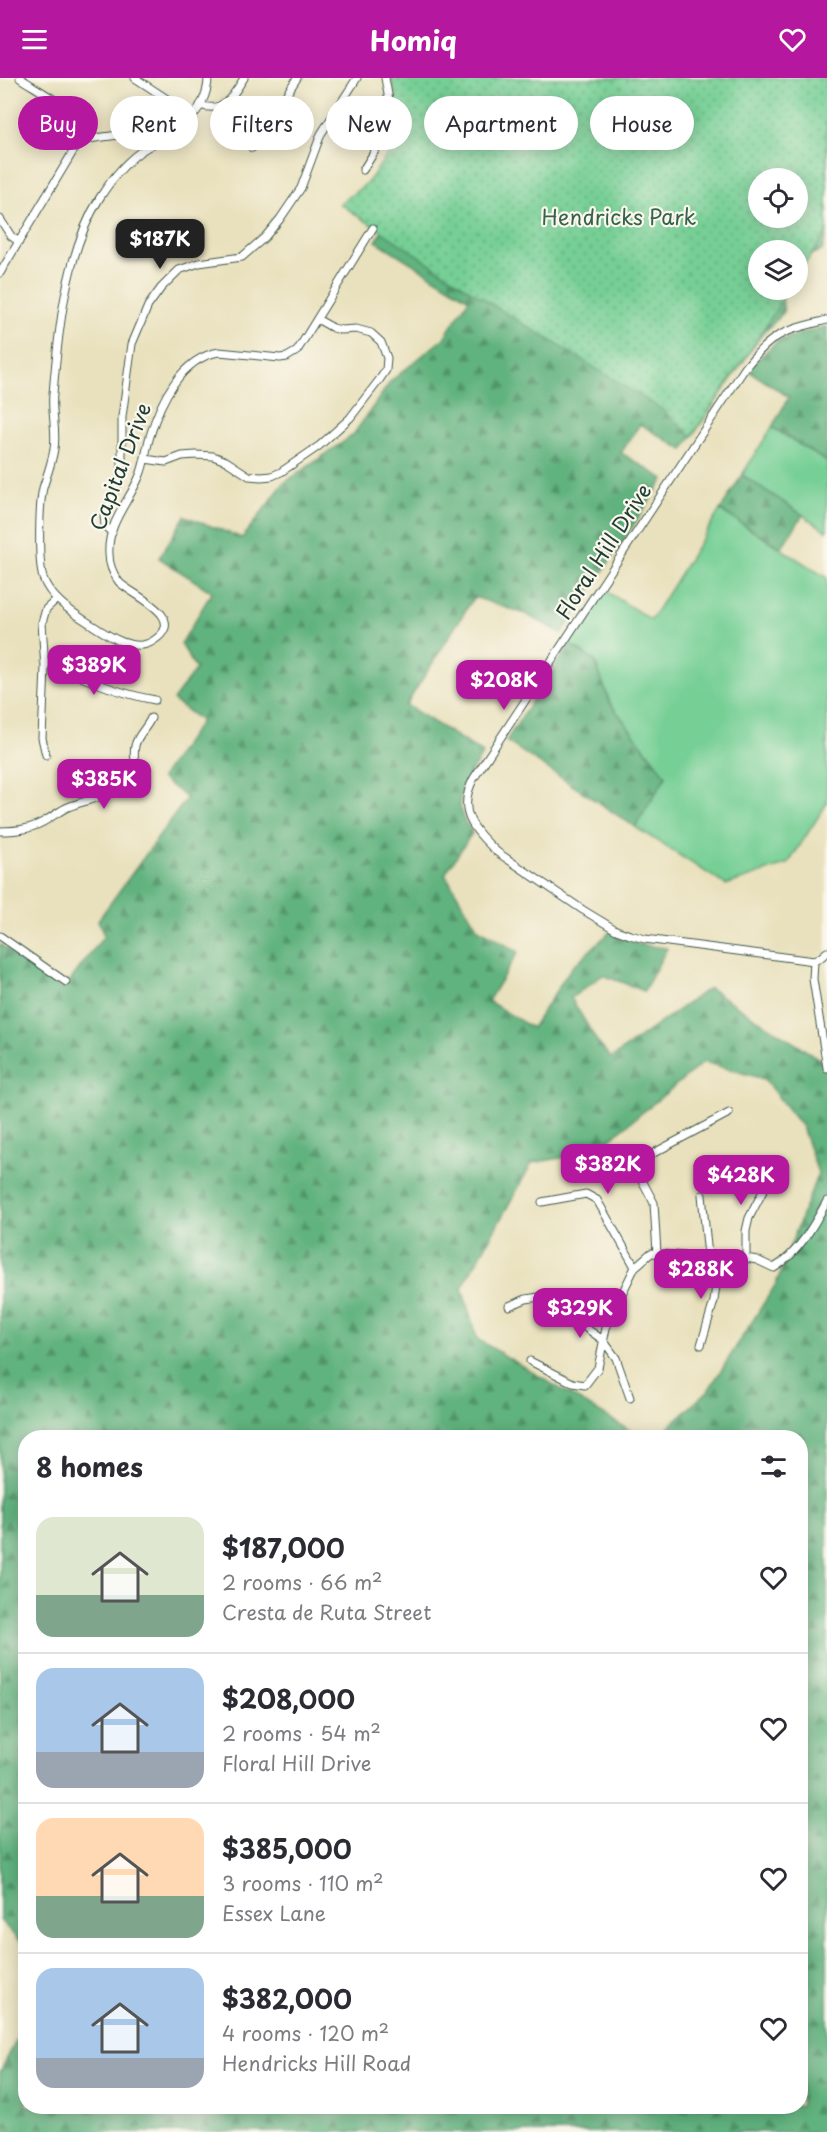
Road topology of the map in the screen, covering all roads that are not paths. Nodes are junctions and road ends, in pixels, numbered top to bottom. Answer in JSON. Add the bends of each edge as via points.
{"nodes":[{"id":1,"x":20,"y":78,"type":"edge"},
{"id":2,"x":135,"y":78,"type":"edge"},
{"id":3,"x":208,"y":78,"type":"edge"},
{"id":4,"x":244,"y":78,"type":"edge"},
{"id":5,"x":297,"y":78,"type":"edge"},
{"id":6,"x":357,"y":78,"type":"edge"},
{"id":7,"x":385,"y":78,"type":"edge"},
{"id":8,"x":47,"y":96,"type":"edge"},
{"id":9,"x":160,"y":96,"type":"edge"},
{"id":10,"x":285,"y":96,"type":"edge"},
{"id":11,"x":200,"y":105,"type":"junction"},
{"id":12,"x":198,"y":108,"type":"edge"},
{"id":13,"x":74,"y":150,"type":"edge"},
{"id":14,"x":143,"y":150,"type":"edge"},
{"id":15,"x":363,"y":170,"type":"dead end"},
{"id":16,"x":0,"y":219,"type":"edge"},
{"id":17,"x":373,"y":228,"type":"dead end"},
{"id":18,"x":19,"y":242,"type":"junction"},
{"id":19,"x":0,"y":273,"type":"edge"},
{"id":20,"x":317,"y":319,"type":"junction"},
{"id":21,"x":827,"y":320,"type":"edge"},
{"id":22,"x":145,"y":459,"type":"junction"},
{"id":23,"x":111,"y":532,"type":"junction"},
{"id":24,"x":57,"y":599,"type":"junction"},
{"id":25,"x":44,"y":661,"type":"junction"},
{"id":26,"x":155,"y":700,"type":"dead end"},
{"id":27,"x":151,"y":718,"type":"dead end"},
{"id":28,"x":46,"y":754,"type":"dead end"},
{"id":29,"x":0,"y":831,"type":"edge"},
{"id":30,"x":0,"y":936,"type":"edge"},
{"id":31,"x":827,"y":952,"type":"edge"},
{"id":32,"x":814,"y":961,"type":"junction"},
{"id":33,"x":66,"y":982,"type":"dead end"},
{"id":34,"x":827,"y":1068,"type":"edge"},
{"id":35,"x":729,"y":1113,"type":"dead end"},
{"id":36,"x":777,"y":1164,"type":"dead end"},
{"id":37,"x":702,"y":1196,"type":"dead end"},
{"id":38,"x":827,"y":1201,"type":"edge"},
{"id":39,"x":542,"y":1202,"type":"dead end"},
{"id":40,"x":657,"y":1253,"type":"junction"},
{"id":41,"x":711,"y":1255,"type":"junction"},
{"id":42,"x":746,"y":1258,"type":"junction"},
{"id":43,"x":635,"y":1267,"type":"junction"},
{"id":44,"x":509,"y":1306,"type":"dead end"},
{"id":45,"x":603,"y":1340,"type":"junction"},
{"id":46,"x":701,"y":1345,"type":"dead end"},
{"id":47,"x":530,"y":1361,"type":"dead end"},
{"id":48,"x":630,"y":1398,"type":"dead end"}],
"edges":[{"from":1,"to":8,"type":"street"},
{"from":2,"to":9,"type":"street"},
{"from":3,"to":11,"type":"street","name":"Capital Drive"},
{"from":4,"to":11,"type":"street","via":[[221,107]]},
{"from":5,"to":10,"type":"street"},
{"from":6,"to":23,"type":"street","via":[[321,134],[298,194],[265,237],[242,257],[179,270],[148,306],[132,344],[123,417],[122,466],[105,515],[105,526]]},
{"from":7,"to":15,"type":"street","via":[[393,122]]},
{"from":11,"to":12,"type":"street","name":"Capital Drive"},
{"from":13,"to":18,"type":"street"},
{"from":14,"to":24,"type":"street","name":"Capital Drive","via":[[115,177],[89,218],[71,272],[59,329],[52,397],[56,434],[41,499],[41,566],[46,585]]},
{"from":16,"to":18,"type":"street"},
{"from":17,"to":20,"type":"street","name":"Capital Drive"},
{"from":18,"to":19,"type":"street"},
{"from":20,"to":22,"type":"street","name":"Capital Drive","via":[[301,346],[287,357],[219,352],[194,361],[162,406]]},
{"from":20,"to":22,"type":"street","via":[[333,328],[371,333],[381,342],[387,358],[381,379],[350,418],[319,446],[281,472],[261,477],[249,476],[213,456],[182,456],[166,462]]},
{"from":21,"to":32,"type":"street","name":"Floral Hill Drive","via":[[780,334],[749,363],[474,778],[466,797],[470,820],[497,852],[616,930],[645,939]]},
{"from":22,"to":23,"type":"street","name":"Capital Drive"},
{"from":23,"to":24,"type":"street","name":"Capital Drive","via":[[108,550],[112,569],[121,584],[160,612],[163,632],[142,646],[125,642],[87,622]]},
{"from":24,"to":25,"type":"street","via":[[43,615]]},
{"from":25,"to":26,"type":"street","via":[[105,687]]},
{"from":25,"to":28,"type":"street","via":[[42,738]]},
{"from":27,"to":29,"type":"street","via":[[135,743],[134,767],[113,791],[66,808],[32,828]]},
{"from":30,"to":33,"type":"street"},
{"from":31,"to":32,"type":"street"},
{"from":32,"to":34,"type":"street","via":[[813,979]]},
{"from":35,"to":40,"type":"street","via":[[635,1163],[654,1203]]},
{"from":36,"to":42,"type":"street","via":[[749,1218]]},
{"from":37,"to":41,"type":"street"},
{"from":38,"to":42,"type":"street","via":[[785,1262],[774,1268]]},
{"from":39,"to":43,"type":"street","via":[[586,1194],[597,1200]]},
{"from":40,"to":41,"type":"street"},
{"from":40,"to":43,"type":"street","via":[[651,1253]]},
{"from":41,"to":42,"type":"street"},
{"from":41,"to":46,"type":"street","via":[[716,1285]]},
{"from":43,"to":45,"type":"street"},
{"from":44,"to":45,"type":"street","via":[[539,1297]]},
{"from":45,"to":47,"type":"street","via":[[598,1368],[585,1385],[579,1386]]},
{"from":45,"to":48,"type":"street","via":[[615,1358]]}]}
